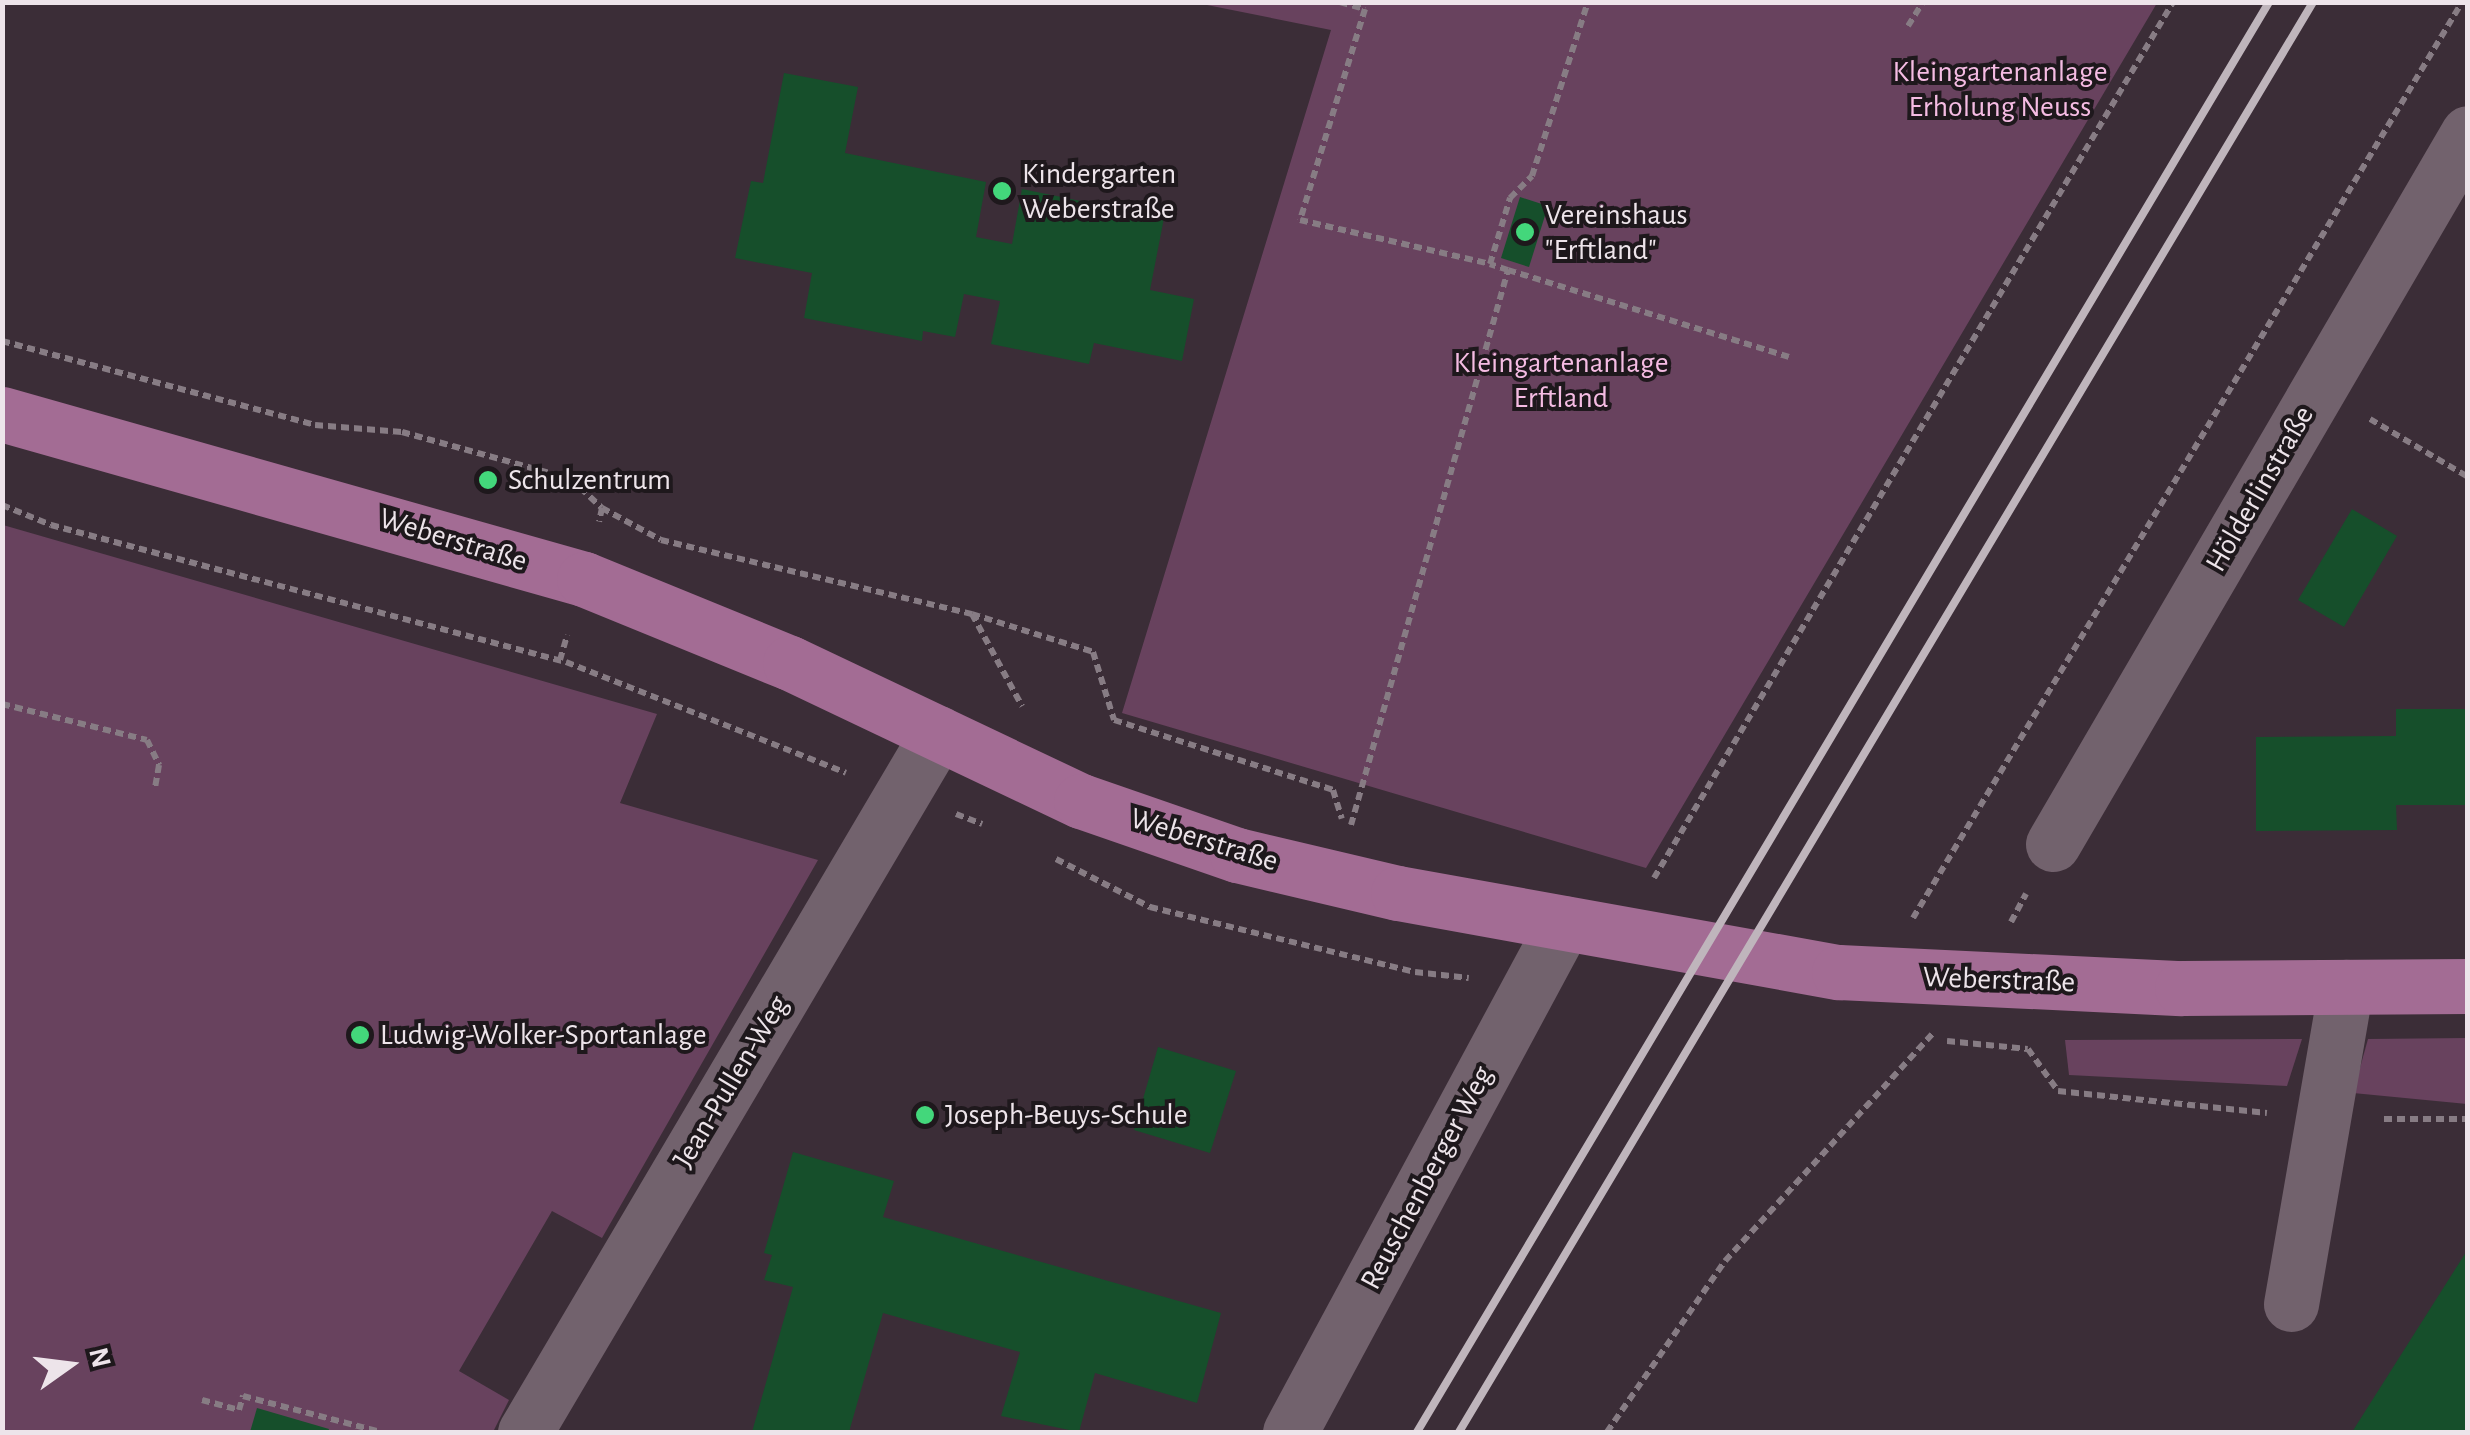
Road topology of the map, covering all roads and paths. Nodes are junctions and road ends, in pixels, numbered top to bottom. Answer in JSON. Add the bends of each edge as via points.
{"nodes":[{"id":1,"x":1340,"y":2,"type":"edge"},
{"id":2,"x":1588,"y":2,"type":"edge"},
{"id":3,"x":1923,"y":2,"type":"edge"},
{"id":4,"x":2173,"y":2,"type":"edge"},
{"id":5,"x":2462,"y":2,"type":"edge"},
{"id":6,"x":1908,"y":26,"type":"dead end"},
{"id":7,"x":2468,"y":133,"type":"edge"},
{"id":8,"x":1490,"y":264,"type":"junction"},
{"id":9,"x":1508,"y":270,"type":"junction"},
{"id":10,"x":1789,"y":357,"type":"dead end"},
{"id":11,"x":2319,"y":388,"type":"junction"},
{"id":12,"x":2,"y":414,"type":"edge"},
{"id":13,"x":2468,"y":477,"type":"edge"},
{"id":14,"x":2,"y":505,"type":"edge"},
{"id":15,"x":602,"y":508,"type":"dead end"},
{"id":16,"x":2,"y":704,"type":"edge"},
{"id":17,"x":938,"y":734,"type":"junction"},
{"id":18,"x":155,"y":788,"type":"dead end"},
{"id":19,"x":902,"y":796,"type":"junction"},
{"id":20,"x":2053,"y":844,"type":"joint"},
{"id":21,"x":1564,"y":923,"type":"junction"},
{"id":22,"x":1621,"y":936,"type":"junction"},
{"id":23,"x":1902,"y":936,"type":"dead end"},
{"id":24,"x":1980,"y":978,"type":"junction"},
{"id":25,"x":2468,"y":986,"type":"edge"},
{"id":26,"x":2346,"y":987,"type":"junction"},
{"id":27,"x":1928,"y":1038,"type":"junction"},
{"id":28,"x":2468,"y":1119,"type":"edge"},
{"id":29,"x":2324,"y":1120,"type":"junction"},
{"id":30,"x":2291,"y":1304,"type":"dead end"},
{"id":31,"x":202,"y":1400,"type":"dead end"},
{"id":32,"x":380,"y":1432,"type":"edge"},
{"id":33,"x":525,"y":1432,"type":"edge"},
{"id":34,"x":1290,"y":1432,"type":"edge"},
{"id":35,"x":1607,"y":1432,"type":"edge"}],
"edges":[{"from":1,"to":8,"type":"path","via":[[1365,9],[1300,220]]},
{"from":2,"to":8,"type":"path","via":[[1532,176],[1510,198]]},
{"from":3,"to":6,"type":"path"},
{"from":4,"to":22,"type":"path"},
{"from":5,"to":23,"type":"path"},
{"from":7,"to":11,"type":"street","name":"Hölderlinstraße"},
{"from":8,"to":9,"type":"path"},
{"from":9,"to":10,"type":"path"},
{"from":9,"to":15,"type":"path","via":[[1348,840],[1333,790],[1114,720],[1093,652],[972,614],[661,540]]},
{"from":11,"to":13,"type":"path"},
{"from":11,"to":20,"type":"street","name":"Hölderlinstraße"},
{"from":12,"to":17,"type":"main road","name":"Weberstraße","via":[[584,580],[790,663]]},
{"from":14,"to":19,"type":"path","via":[[51,525],[566,662]]},
{"from":16,"to":18,"type":"path","via":[[147,740],[156,751]]},
{"from":17,"to":19,"type":"street","name":"Jean-Pullen-Weg"},
{"from":17,"to":21,"type":"main road","name":"Weberstraße","via":[[1081,801],[1237,854]]},
{"from":19,"to":33,"type":"street","name":"Jean-Pullen-Weg"},
{"from":20,"to":24,"type":"path"},
{"from":21,"to":22,"type":"main road","name":"Weberstraße"},
{"from":21,"to":34,"type":"street","name":"Reuschenberger Weg"},
{"from":22,"to":24,"type":"main road","name":"Weberstraße","via":[[1773,965]]},
{"from":24,"to":26,"type":"main road","name":"Weberstraße"},
{"from":24,"to":27,"type":"path"},
{"from":25,"to":26,"type":"main road","name":"Weberstraße"},
{"from":26,"to":29,"type":"street"},
{"from":27,"to":29,"type":"path","via":[[2028,1050],[2058,1091]]},
{"from":27,"to":35,"type":"path","via":[[1725,1261]]},
{"from":28,"to":29,"type":"path"},
{"from":29,"to":30,"type":"street"},
{"from":31,"to":32,"type":"path","via":[[240,1410],[243,1396]]}]}
